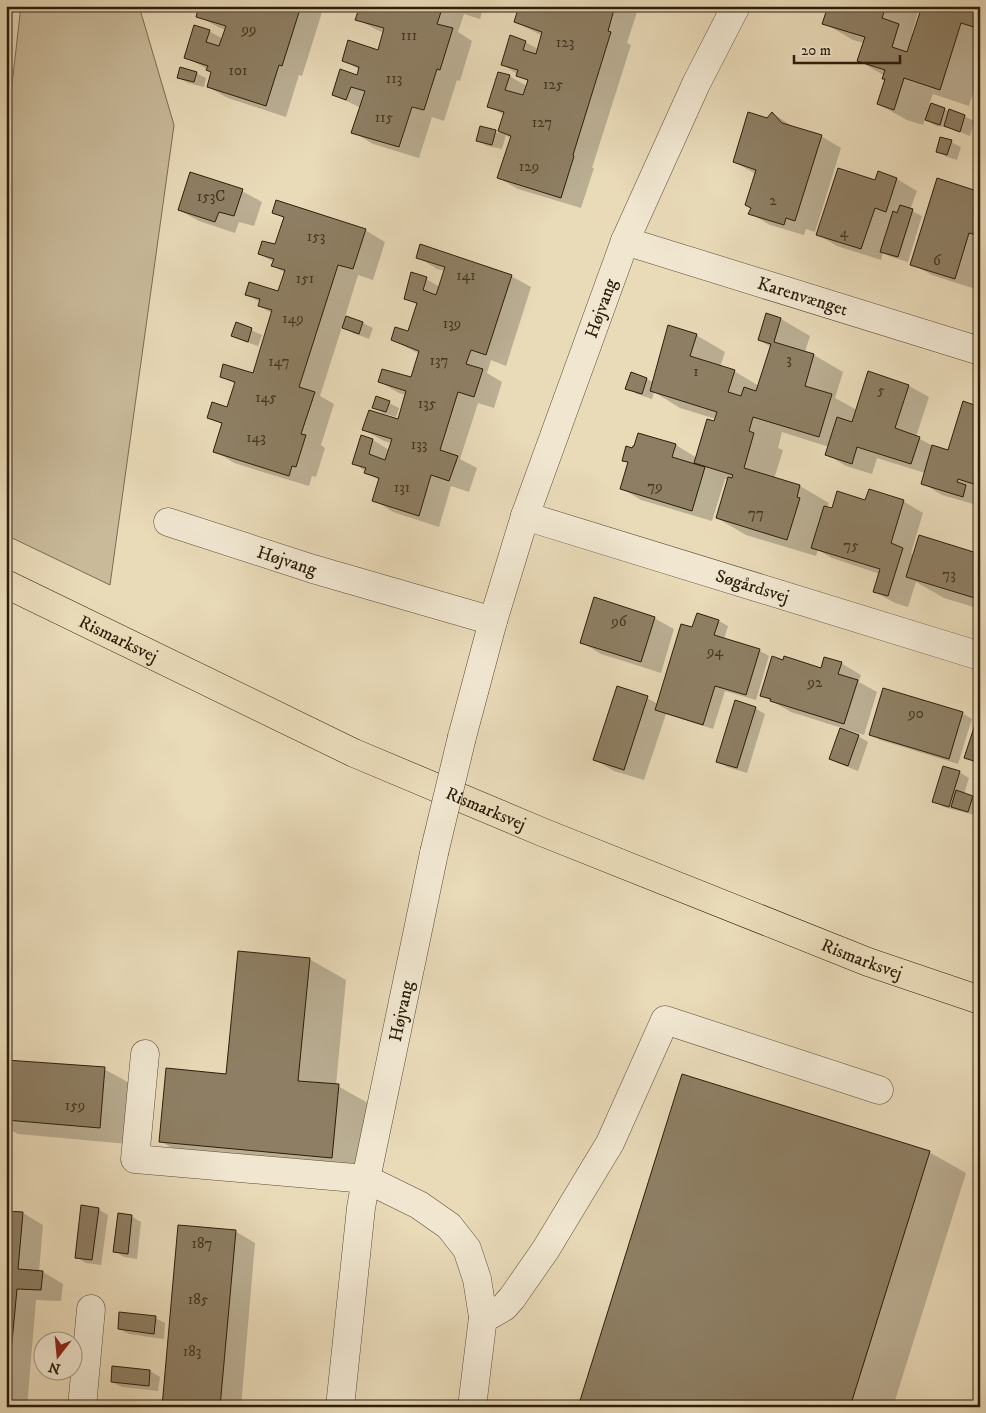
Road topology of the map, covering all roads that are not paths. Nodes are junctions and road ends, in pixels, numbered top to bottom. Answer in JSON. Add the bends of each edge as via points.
{"nodes":[{"id":1,"x":736,"y":6,"type":"edge"},
{"id":2,"x":625,"y":241,"type":"junction"},
{"id":3,"x":980,"y":351,"type":"edge"},
{"id":4,"x":525,"y":516,"type":"junction"},
{"id":5,"x":168,"y":522,"type":"dead end"},
{"id":6,"x":6,"y":584,"type":"edge"},
{"id":7,"x":493,"y":622,"type":"junction"},
{"id":8,"x":980,"y":656,"type":"edge"},
{"id":9,"x":980,"y":1000,"type":"edge"},
{"id":10,"x":145,"y":1054,"type":"dead end"},
{"id":11,"x":879,"y":1090,"type":"dead end"},
{"id":12,"x":366,"y":1179,"type":"junction"},
{"id":13,"x":91,"y":1309,"type":"dead end"},
{"id":14,"x":483,"y":1317,"type":"junction"},
{"id":15,"x":82,"y":1407,"type":"edge"},
{"id":16,"x":340,"y":1407,"type":"edge"},
{"id":17,"x":472,"y":1407,"type":"edge"}],
"edges":[{"from":1,"to":2,"type":"street","name":"Højvang","via":[[696,84]]},
{"from":2,"to":3,"type":"street","name":"Karenvænget"},
{"from":2,"to":4,"type":"street","name":"Højvang"},
{"from":4,"to":7,"type":"street","name":"Højvang"},
{"from":4,"to":8,"type":"street","name":"Søgårdsvej"},
{"from":5,"to":7,"type":"street","name":"Højvang"},
{"from":6,"to":9,"type":"main road","name":"Rismarksvej","via":[[354,753],[868,962]]},
{"from":7,"to":12,"type":"street","name":"Højvang","bridge":true,"via":[[434,853]]},
{"from":10,"to":12,"type":"street","via":[[135,1159]]},
{"from":11,"to":14,"type":"street","via":[[665,1020],[610,1143],[546,1249],[504,1307]]},
{"from":12,"to":14,"type":"street","via":[[419,1204],[449,1226],[467,1249],[477,1279]]},
{"from":12,"to":16,"type":"street","name":"Højvang"},
{"from":13,"to":15,"type":"street"},
{"from":14,"to":17,"type":"street"}]}
